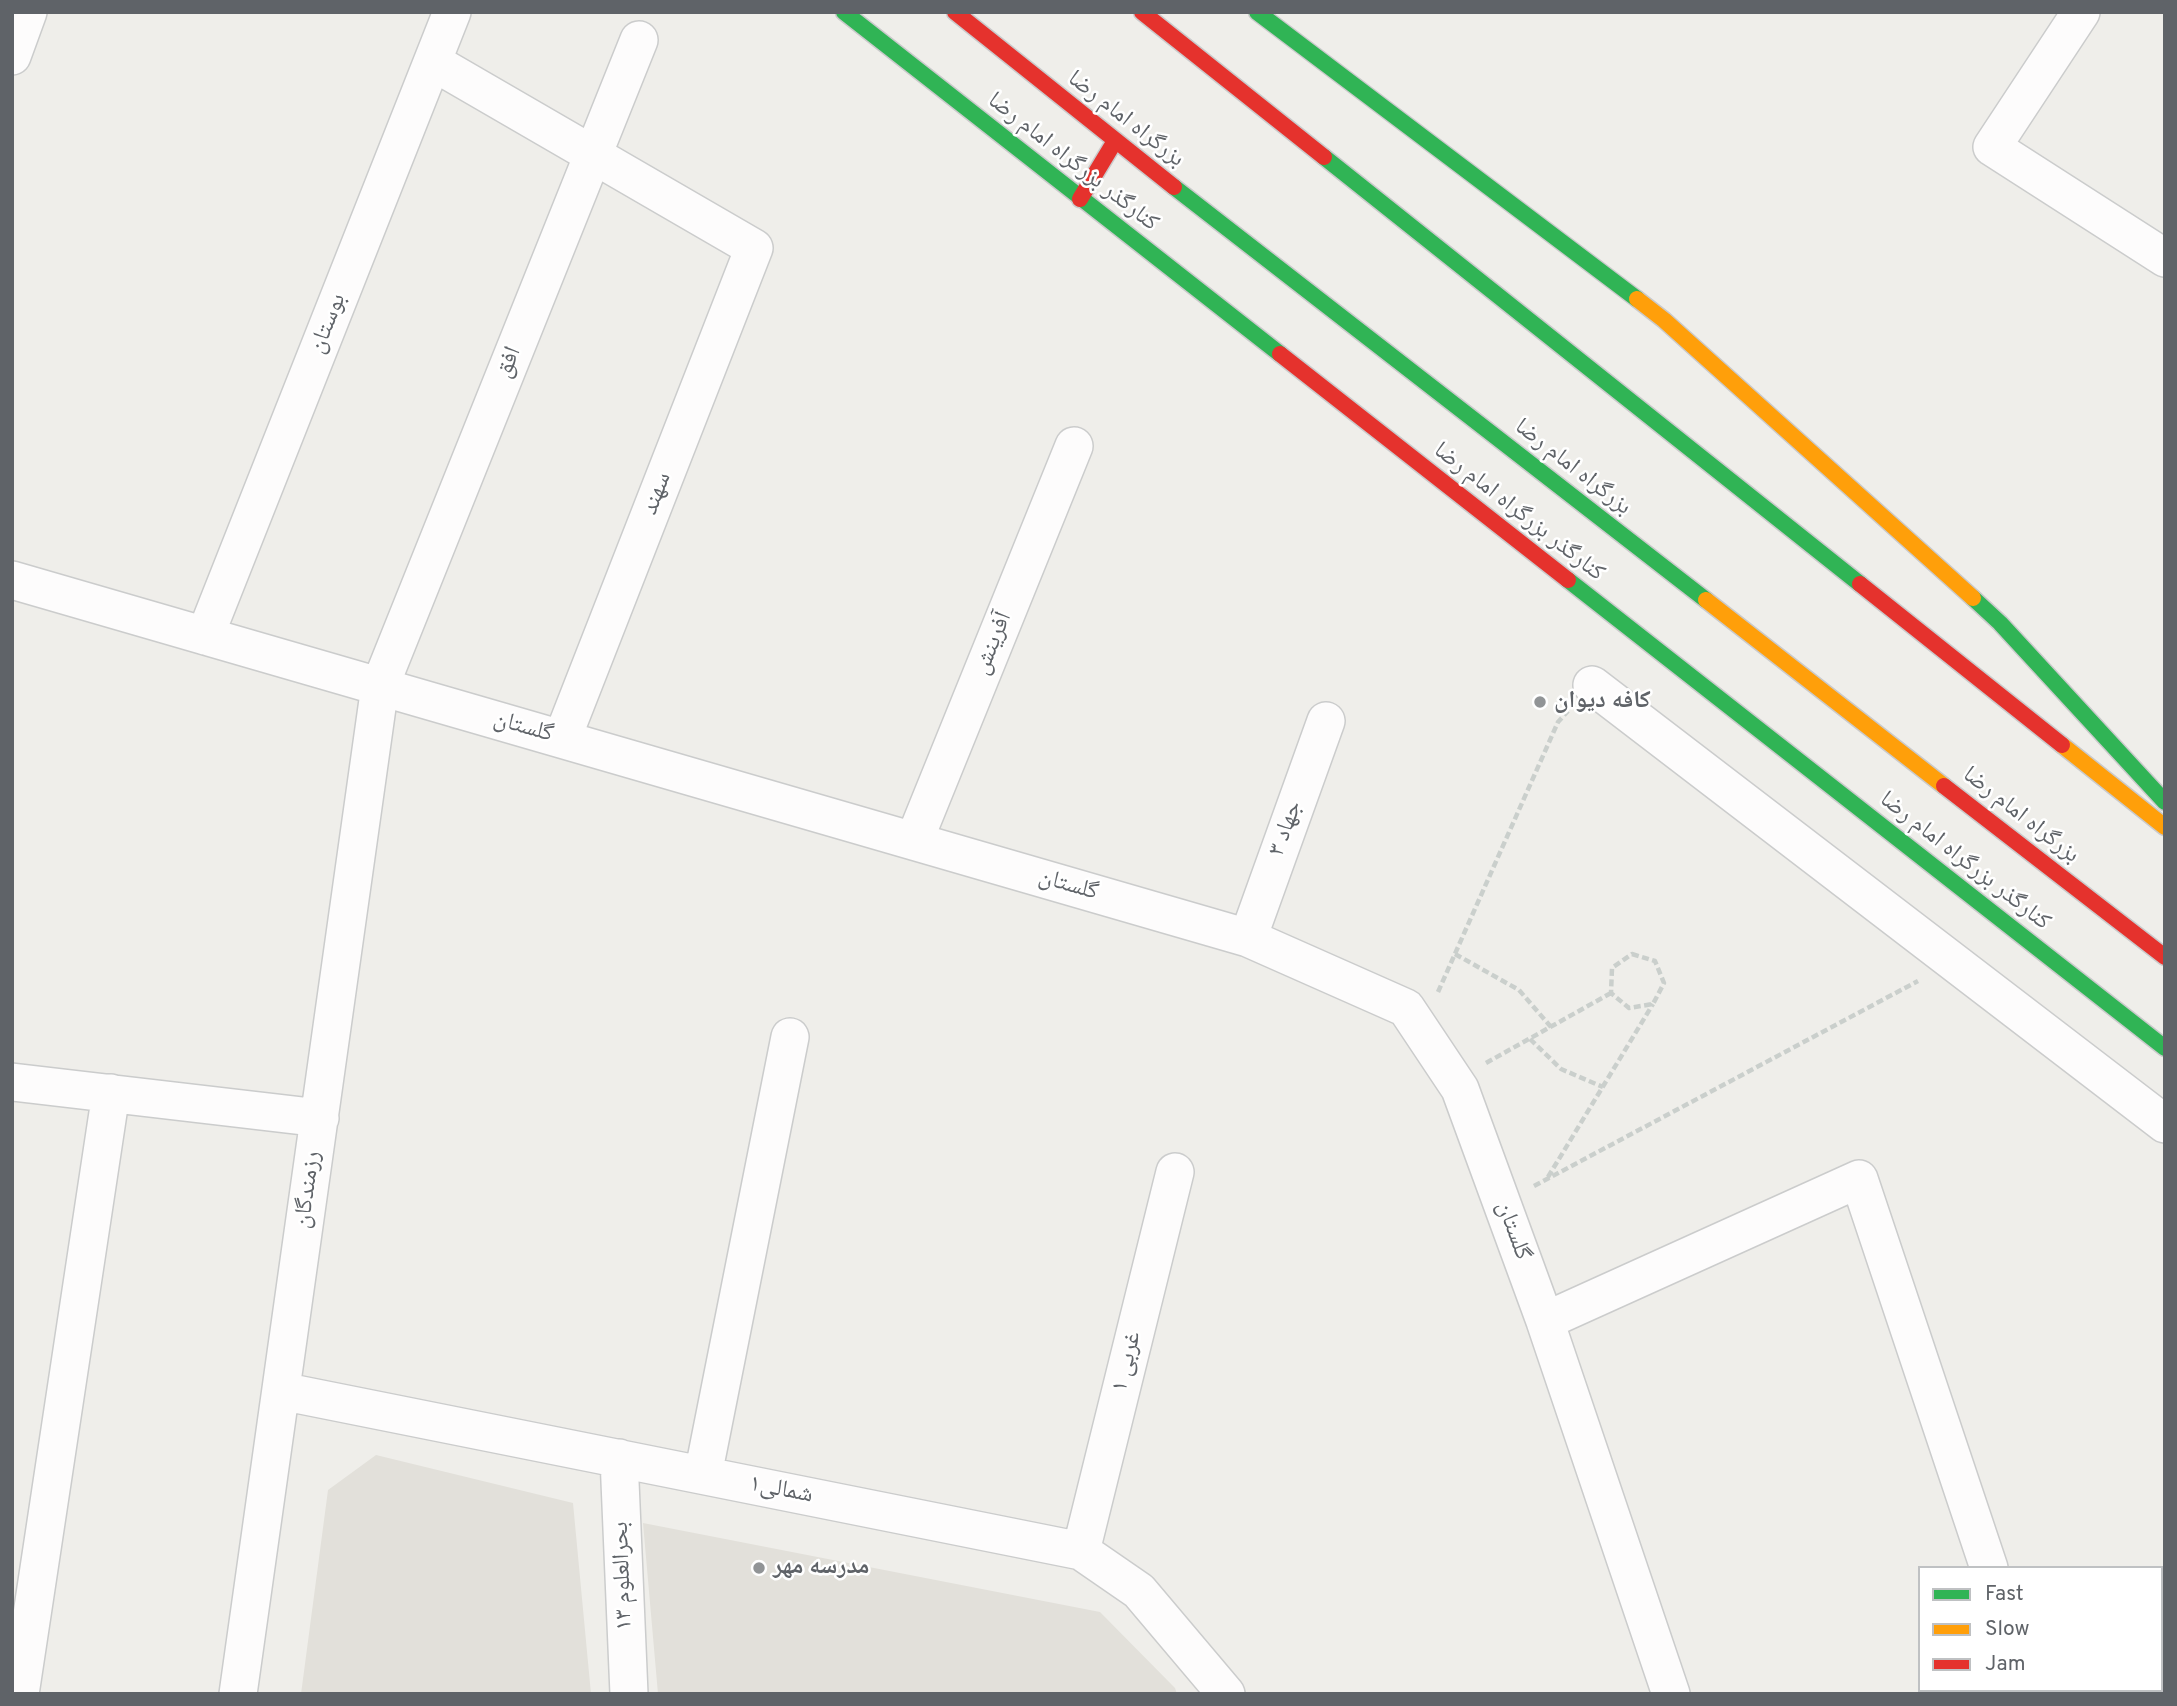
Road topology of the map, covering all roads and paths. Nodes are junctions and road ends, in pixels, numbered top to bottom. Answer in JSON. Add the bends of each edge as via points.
{"nodes":[{"id":1,"x":28,"y":12,"type":"edge"},
{"id":2,"x":452,"y":12,"type":"edge"},
{"id":3,"x":844,"y":12,"type":"edge"},
{"id":4,"x":955,"y":12,"type":"edge"},
{"id":5,"x":1142,"y":12,"type":"edge"},
{"id":6,"x":1257,"y":12,"type":"edge"},
{"id":7,"x":2081,"y":12,"type":"edge"},
{"id":8,"x":639,"y":40,"type":"dead end"},
{"id":9,"x":12,"y":56,"type":"edge"},
{"id":10,"x":433,"y":62,"type":"junction"},
{"id":11,"x":1115,"y":141,"type":"junction"},
{"id":12,"x":592,"y":156,"type":"junction"},
{"id":13,"x":1080,"y":199,"type":"junction"},
{"id":14,"x":2165,"y":258,"type":"edge"},
{"id":15,"x":1074,"y":446,"type":"dead end"},
{"id":16,"x":12,"y":580,"type":"edge"},
{"id":17,"x":205,"y":636,"type":"junction"},
{"id":18,"x":1592,"y":685,"type":"joint"},
{"id":19,"x":380,"y":687,"type":"junction"},
{"id":20,"x":1326,"y":721,"type":"dead end"},
{"id":21,"x":562,"y":739,"type":"junction"},
{"id":22,"x":2165,"y":802,"type":"edge"},
{"id":23,"x":2165,"y":827,"type":"edge"},
{"id":24,"x":914,"y":841,"type":"junction"},
{"id":25,"x":1248,"y":938,"type":"junction"},
{"id":26,"x":1455,"y":954,"type":"junction"},
{"id":27,"x":2165,"y":957,"type":"edge"},
{"id":28,"x":1954,"y":962,"type":"junction"},
{"id":29,"x":1611,"y":993,"type":"junction"},
{"id":30,"x":1653,"y":1003,"type":"junction"},
{"id":31,"x":1551,"y":1027,"type":"junction"},
{"id":32,"x":1421,"y":1031,"type":"junction"},
{"id":33,"x":790,"y":1037,"type":"dead end"},
{"id":34,"x":1530,"y":1039,"type":"junction"},
{"id":35,"x":2165,"y":1048,"type":"edge"},
{"id":36,"x":1455,"y":1081,"type":"junction"},
{"id":37,"x":12,"y":1082,"type":"edge"},
{"id":38,"x":1603,"y":1087,"type":"junction"},
{"id":39,"x":111,"y":1093,"type":"junction"},
{"id":40,"x":320,"y":1118,"type":"junction"},
{"id":41,"x":2165,"y":1124,"type":"edge"},
{"id":42,"x":1175,"y":1172,"type":"dead end"},
{"id":43,"x":1547,"y":1179,"type":"junction"},
{"id":44,"x":1502,"y":1203,"type":"junction"},
{"id":45,"x":1545,"y":1321,"type":"junction"},
{"id":46,"x":281,"y":1391,"type":"junction"},
{"id":47,"x":619,"y":1458,"type":"junction"},
{"id":48,"x":703,"y":1475,"type":"junction"},
{"id":49,"x":1081,"y":1551,"type":"junction"},
{"id":50,"x":1988,"y":1566,"type":"edge"},
{"id":51,"x":20,"y":1694,"type":"edge"},
{"id":52,"x":237,"y":1694,"type":"edge"},
{"id":53,"x":629,"y":1694,"type":"edge"},
{"id":54,"x":1226,"y":1694,"type":"edge"},
{"id":55,"x":1671,"y":1694,"type":"edge"}],
"edges":[{"from":1,"to":9,"type":"street"},
{"from":2,"to":10,"type":"street","name":"بوستان"},
{"from":3,"to":13,"type":"main road","name":"کنارگذر بزرگراه امام رضا"},
{"from":4,"to":11,"type":"main road","name":"بزرگراه امام رضا"},
{"from":5,"to":23,"type":"main road"},
{"from":6,"to":22,"type":"main road","via":[[1664,320],[2000,623]]},
{"from":7,"to":14,"type":"street","via":[[1992,148]]},
{"from":8,"to":12,"type":"street","name":"افق"},
{"from":10,"to":12,"type":"street"},
{"from":10,"to":17,"type":"street","name":"بوستان"},
{"from":11,"to":13,"type":"main road"},
{"from":11,"to":27,"type":"main road","name":"بزرگراه امام رضا"},
{"from":12,"to":19,"type":"street","name":"افق"},
{"from":12,"to":21,"type":"street","name":"سهند","via":[[754,248]]},
{"from":13,"to":35,"type":"main road","name":"کنارگذر بزرگراه امام رضا"},
{"from":15,"to":24,"type":"street","name":"آفرینش"},
{"from":16,"to":17,"type":"street","name":"گلستان"},
{"from":17,"to":19,"type":"street","name":"گلستان"},
{"from":18,"to":26,"type":"path","via":[[1558,722]]},
{"from":18,"to":28,"type":"street"},
{"from":19,"to":21,"type":"street","name":"گلستان"},
{"from":19,"to":40,"type":"street","name":"رزمندگان"},
{"from":20,"to":25,"type":"street","name":"جهاد ۳"},
{"from":21,"to":24,"type":"street","name":"گلستان"},
{"from":24,"to":25,"type":"street","name":"گلستان"},
{"from":25,"to":32,"type":"street","name":"گلستان","via":[[1406,1008]]},
{"from":26,"to":31,"type":"path","via":[[1519,990]]},
{"from":26,"to":32,"type":"path"},
{"from":28,"to":41,"type":"street"},
{"from":28,"to":43,"type":"path"},
{"from":29,"to":30,"type":"path","via":[[1629,1008]]},
{"from":29,"to":30,"type":"path","via":[[1612,968],[1632,954],[1655,961],[1664,983]]},
{"from":29,"to":31,"type":"path"},
{"from":30,"to":38,"type":"path"},
{"from":31,"to":34,"type":"path"},
{"from":32,"to":36,"type":"street","name":"گلستان"},
{"from":33,"to":48,"type":"street"},
{"from":34,"to":36,"type":"path"},
{"from":34,"to":38,"type":"path","via":[[1561,1069]]},
{"from":36,"to":44,"type":"street","name":"گلستان"},
{"from":37,"to":39,"type":"street"},
{"from":38,"to":43,"type":"path"},
{"from":39,"to":40,"type":"street"},
{"from":39,"to":51,"type":"street"},
{"from":40,"to":46,"type":"street","name":"رزمندگان"},
{"from":42,"to":49,"type":"street","name":"غربی ۱"},
{"from":43,"to":44,"type":"path"},
{"from":44,"to":45,"type":"street","name":"گلستان"},
{"from":45,"to":50,"type":"street","via":[[1859,1179]]},
{"from":45,"to":55,"type":"street","name":"گلستان"},
{"from":46,"to":47,"type":"street","name":"شمالی۱"},
{"from":46,"to":52,"type":"street","name":"رزمندگان"},
{"from":47,"to":48,"type":"street","name":"شمالی۱"},
{"from":47,"to":53,"type":"street","name":"بحرالعلوم ۱۳"},
{"from":48,"to":49,"type":"street","name":"شمالی۱"},
{"from":49,"to":54,"type":"street","name":"شمالی۱","via":[[1139,1591]]}]}
